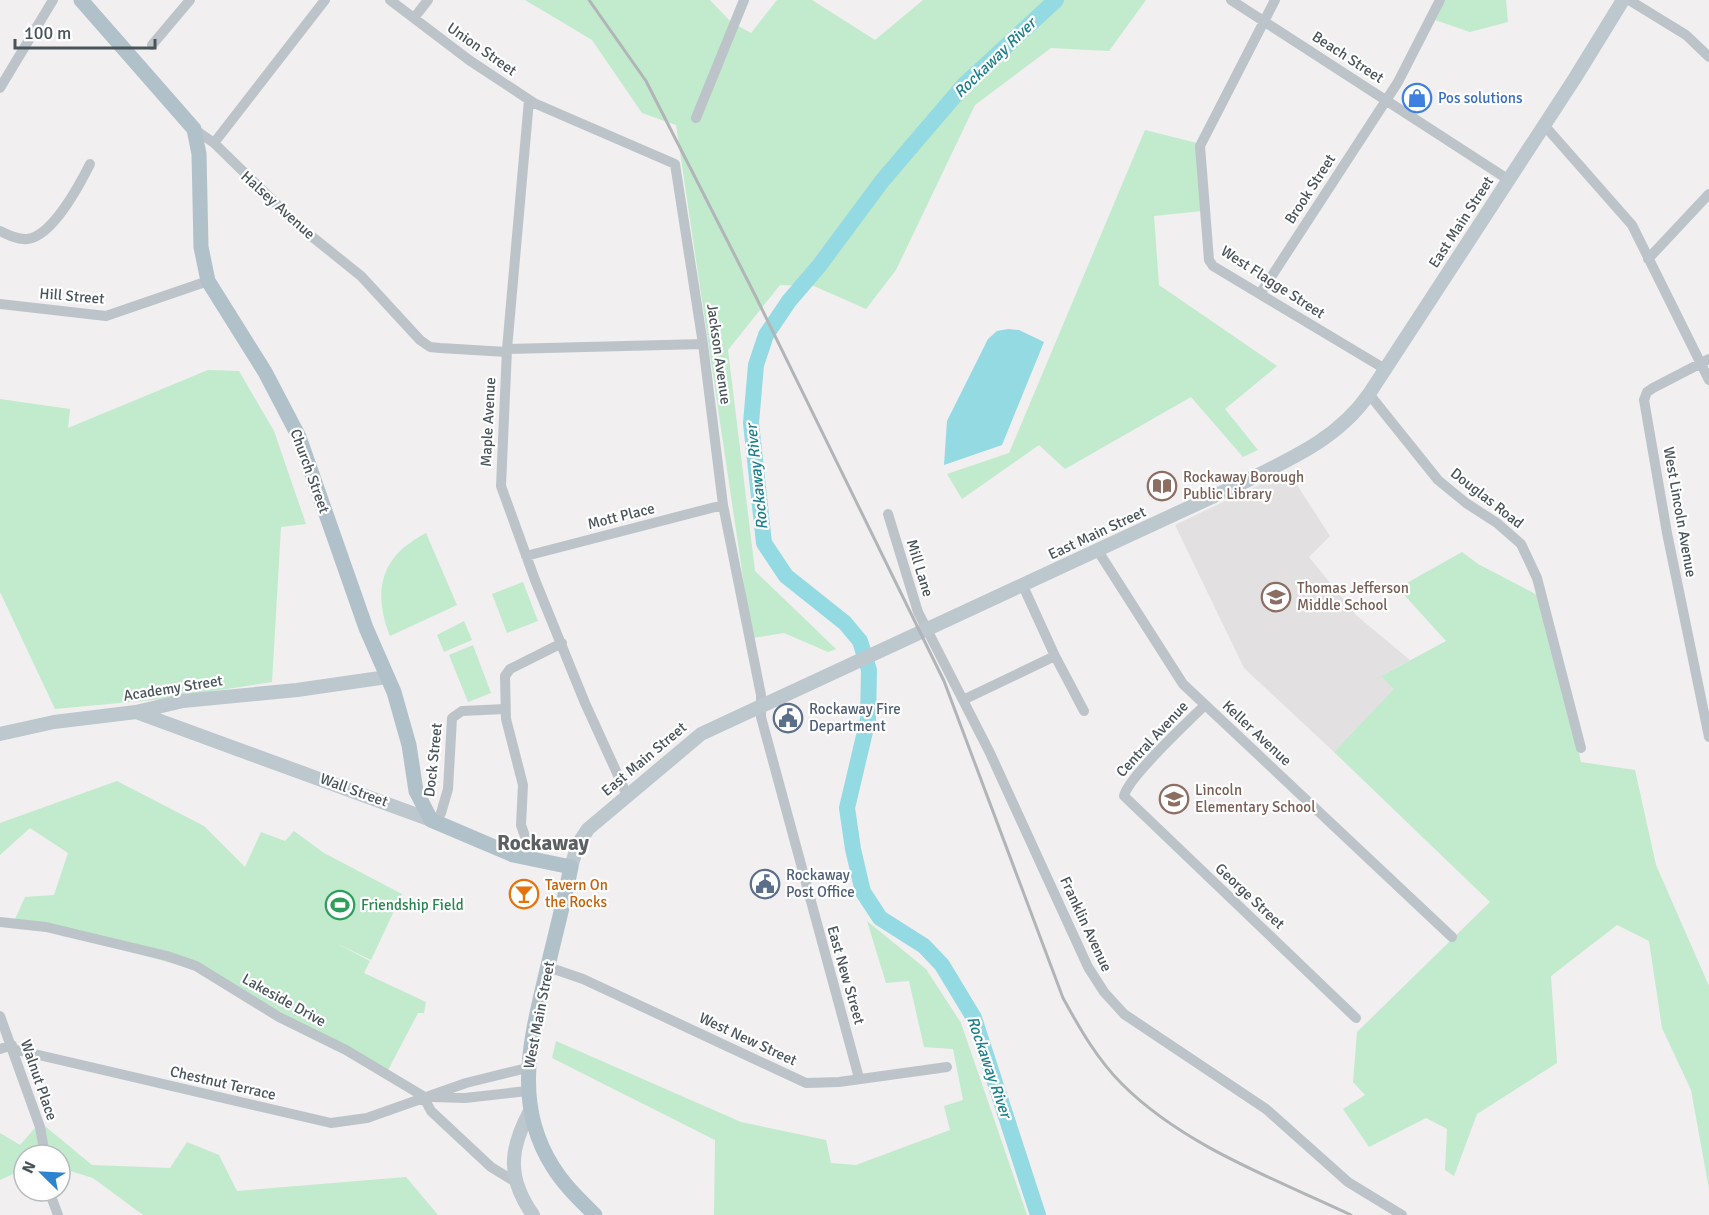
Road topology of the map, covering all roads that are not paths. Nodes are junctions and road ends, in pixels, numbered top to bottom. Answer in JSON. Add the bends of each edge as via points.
{"nodes":[{"id":1,"x":53,"y":0,"type":"edge"},
{"id":2,"x":81,"y":0,"type":"edge"},
{"id":3,"x":190,"y":0,"type":"edge"},
{"id":4,"x":325,"y":0,"type":"edge"},
{"id":5,"x":390,"y":0,"type":"edge"},
{"id":6,"x":428,"y":0,"type":"edge"},
{"id":7,"x":744,"y":0,"type":"edge"},
{"id":8,"x":1231,"y":0,"type":"edge"},
{"id":9,"x":1275,"y":0,"type":"edge"},
{"id":10,"x":1440,"y":0,"type":"edge"},
{"id":11,"x":1623,"y":0,"type":"edge"},
{"id":12,"x":1629,"y":0,"type":"edge"},
{"id":13,"x":414,"y":18,"type":"junction"},
{"id":14,"x":1264,"y":21,"type":"junction"},
{"id":15,"x":152,"y":45,"type":"dead end"},
{"id":16,"x":1709,"y":57,"type":"edge"},
{"id":17,"x":2,"y":81,"type":"edge"},
{"id":18,"x":529,"y":100,"type":"junction"},
{"id":19,"x":1387,"y":100,"type":"junction"},
{"id":20,"x":696,"y":118,"type":"dead end"},
{"id":21,"x":1544,"y":125,"type":"junction"},
{"id":22,"x":194,"y":129,"type":"junction"},
{"id":23,"x":214,"y":143,"type":"junction"},
{"id":24,"x":90,"y":164,"type":"dead end"},
{"id":25,"x":1509,"y":180,"type":"junction"},
{"id":26,"x":1709,"y":194,"type":"edge"},
{"id":27,"x":0,"y":231,"type":"edge"},
{"id":28,"x":1648,"y":259,"type":"junction"},
{"id":29,"x":208,"y":281,"type":"junction"},
{"id":30,"x":1260,"y":294,"type":"junction"},
{"id":31,"x":0,"y":304,"type":"edge"},
{"id":32,"x":703,"y":344,"type":"junction"},
{"id":33,"x":507,"y":351,"type":"junction"},
{"id":34,"x":1704,"y":361,"type":"edge"},
{"id":35,"x":1385,"y":369,"type":"junction"},
{"id":36,"x":1709,"y":380,"type":"edge"},
{"id":37,"x":1369,"y":393,"type":"junction"},
{"id":38,"x":723,"y":505,"type":"junction"},
{"id":39,"x":888,"y":514,"type":"dead end"},
{"id":40,"x":1098,"y":551,"type":"junction"},
{"id":41,"x":526,"y":556,"type":"junction"},
{"id":42,"x":1023,"y":586,"type":"junction"},
{"id":43,"x":927,"y":629,"type":"junction"},
{"id":44,"x":562,"y":643,"type":"junction"},
{"id":45,"x":1055,"y":656,"type":"junction"},
{"id":46,"x":387,"y":677,"type":"junction"},
{"id":47,"x":963,"y":700,"type":"junction"},
{"id":48,"x":178,"y":702,"type":"junction"},
{"id":49,"x":1205,"y":705,"type":"junction"},
{"id":50,"x":760,"y":706,"type":"junction"},
{"id":51,"x":504,"y":709,"type":"junction"},
{"id":52,"x":1084,"y":711,"type":"dead end"},
{"id":53,"x":136,"y":712,"type":"junction"},
{"id":54,"x":181,"y":728,"type":"junction"},
{"id":55,"x":0,"y":734,"type":"edge"},
{"id":56,"x":1709,"y":737,"type":"edge"},
{"id":57,"x":1581,"y":748,"type":"dead end"},
{"id":58,"x":416,"y":791,"type":"junction"},
{"id":59,"x":627,"y":795,"type":"junction"},
{"id":60,"x":1124,"y":796,"type":"joint"},
{"id":61,"x":403,"y":808,"type":"junction"},
{"id":62,"x":433,"y":821,"type":"junction"},
{"id":63,"x":533,"y":858,"type":"junction"},
{"id":64,"x":571,"y":867,"type":"junction"},
{"id":65,"x":0,"y":922,"type":"edge"},
{"id":66,"x":1452,"y":937,"type":"dead end"},
{"id":67,"x":548,"y":967,"type":"junction"},
{"id":68,"x":0,"y":1016,"type":"edge"},
{"id":69,"x":1356,"y":1018,"type":"dead end"},
{"id":70,"x":13,"y":1047,"type":"junction"},
{"id":71,"x":0,"y":1049,"type":"edge"},
{"id":72,"x":947,"y":1067,"type":"dead end"},
{"id":73,"x":527,"y":1068,"type":"junction"},
{"id":74,"x":860,"y":1078,"type":"junction"},
{"id":75,"x":527,"y":1091,"type":"junction"},
{"id":76,"x":423,"y":1096,"type":"junction"},
{"id":77,"x":530,"y":1111,"type":"junction"},
{"id":78,"x":43,"y":1143,"type":"edge"},
{"id":79,"x":514,"y":1181,"type":"junction"},
{"id":80,"x":533,"y":1215,"type":"edge"},
{"id":81,"x":595,"y":1215,"type":"edge"},
{"id":82,"x":1402,"y":1215,"type":"edge"}],
"edges":[{"from":1,"to":17,"type":"street"},
{"from":2,"to":22,"type":"main road","name":"Halsey Avenue"},
{"from":3,"to":15,"type":"street"},
{"from":4,"to":23,"type":"street"},
{"from":5,"to":13,"type":"street","name":"Union Street"},
{"from":6,"to":13,"type":"street"},
{"from":7,"to":20,"type":"street"},
{"from":8,"to":14,"type":"street","name":"Beach Street"},
{"from":9,"to":14,"type":"street"},
{"from":10,"to":19,"type":"street","name":"Brook Street"},
{"from":11,"to":21,"type":"street","name":"East Main Street"},
{"from":12,"to":16,"type":"street","via":[[1686,35]]},
{"from":13,"to":18,"type":"street","name":"Union Street"},
{"from":14,"to":19,"type":"street","name":"Beach Street"},
{"from":14,"to":30,"type":"street","name":"West Flagge Street","via":[[1203,138],[1200,152],[1209,260]]},
{"from":18,"to":32,"type":"street","name":"Jackson Avenue","via":[[675,164]]},
{"from":18,"to":33,"type":"street","name":"Maple Avenue"},
{"from":19,"to":25,"type":"street","name":"Beach Street"},
{"from":19,"to":30,"type":"street","name":"Brook Street"},
{"from":21,"to":25,"type":"street","name":"East Main Street"},
{"from":21,"to":28,"type":"street","via":[[1623,212]]},
{"from":22,"to":23,"type":"street","name":"Halsey Avenue"},
{"from":22,"to":29,"type":"main road","name":"Church Street","via":[[199,154],[201,247]]},
{"from":23,"to":33,"type":"street","name":"Halsey Avenue","via":[[300,227],[361,276],[420,340],[440,348]]},
{"from":24,"to":27,"type":"street","via":[[58,217],[40,235],[26,239]]},
{"from":25,"to":35,"type":"street","name":"East Main Street"},
{"from":26,"to":28,"type":"street"},
{"from":28,"to":34,"type":"street"},
{"from":29,"to":31,"type":"street","name":"Hill Street","via":[[106,316]]},
{"from":29,"to":46,"type":"main road","name":"Church Street","via":[[290,415]]},
{"from":30,"to":35,"type":"street","name":"West Flagge Street"},
{"from":32,"to":33,"type":"street","name":"Halsey Avenue"},
{"from":32,"to":38,"type":"street","name":"Jackson Avenue"},
{"from":33,"to":41,"type":"street","name":"Maple Avenue","via":[[501,486]]},
{"from":34,"to":36,"type":"street"},
{"from":34,"to":56,"type":"street","name":"West Lincoln Avenue","via":[[1647,392],[1644,400]]},
{"from":35,"to":37,"type":"street","name":"East Main Street"},
{"from":37,"to":40,"type":"street","name":"East Main Street","via":[[1348,421],[1319,443]]},
{"from":37,"to":57,"type":"street","name":"Douglas Road","via":[[1438,480],[1509,532],[1527,552]]},
{"from":38,"to":41,"type":"street","name":"Mott Place"},
{"from":38,"to":50,"type":"street","name":"Jackson Avenue"},
{"from":39,"to":43,"type":"street","name":"Mill Lane","via":[[918,612]]},
{"from":40,"to":42,"type":"street","name":"East Main Street"},
{"from":40,"to":49,"type":"street","name":"Keller Avenue","via":[[1183,684]]},
{"from":41,"to":44,"type":"street","name":"Maple Avenue"},
{"from":42,"to":43,"type":"street","name":"East Main Street"},
{"from":42,"to":45,"type":"street"},
{"from":43,"to":47,"type":"street","name":"Franklin Avenue"},
{"from":43,"to":50,"type":"street","name":"East Main Street"},
{"from":44,"to":51,"type":"street","via":[[506,672]]},
{"from":44,"to":59,"type":"street","name":"Maple Avenue"},
{"from":45,"to":47,"type":"street"},
{"from":45,"to":52,"type":"street"},
{"from":46,"to":48,"type":"street","name":"Academy Street"},
{"from":46,"to":58,"type":"main road","name":"Church Street","via":[[409,746]]},
{"from":47,"to":82,"type":"street","name":"Franklin Avenue","via":[[1088,967],[1112,1002],[1140,1027],[1266,1109],[1347,1182]]},
{"from":48,"to":53,"type":"street","name":"Academy Street"},
{"from":48,"to":54,"type":"street"},
{"from":49,"to":60,"type":"street","name":"Central Avenue","via":[[1145,767]]},
{"from":49,"to":66,"type":"street","name":"Keller Avenue"},
{"from":50,"to":59,"type":"street","name":"East Main Street","via":[[701,734]]},
{"from":50,"to":74,"type":"street","name":"East New Street"},
{"from":51,"to":62,"type":"street","name":"Dock Street","via":[[462,711],[452,718],[448,789],[441,813]]},
{"from":51,"to":63,"type":"street","via":[[524,785],[521,825]]},
{"from":53,"to":54,"type":"street","name":"Wall Street"},
{"from":53,"to":55,"type":"street","name":"Academy Street","via":[[54,722]]},
{"from":54,"to":61,"type":"street","name":"Wall Street"},
{"from":58,"to":61,"type":"street"},
{"from":58,"to":62,"type":"main road","name":"Church Street"},
{"from":59,"to":64,"type":"street","name":"East Main Street","via":[[582,836]]},
{"from":60,"to":69,"type":"street","name":"George Street"},
{"from":61,"to":62,"type":"street","name":"Wall Street"},
{"from":62,"to":63,"type":"main road","name":"Wall Street","via":[[484,844]]},
{"from":63,"to":64,"type":"main road","name":"Wall Street"},
{"from":64,"to":67,"type":"main road","name":"West Main Street"},
{"from":65,"to":76,"type":"street","name":"Lakeside Drive","via":[[46,927],[196,966],[279,1017],[346,1050]]},
{"from":67,"to":73,"type":"main road","name":"West Main Street"},
{"from":67,"to":74,"type":"street","name":"West New Street","via":[[583,979],[806,1083]]},
{"from":68,"to":70,"type":"street","name":"Walnut Place"},
{"from":70,"to":71,"type":"street"},
{"from":70,"to":76,"type":"street","name":"Chestnut Terrace","via":[[331,1123],[367,1118]]},
{"from":70,"to":78,"type":"street","name":"Walnut Place"},
{"from":72,"to":74,"type":"street","name":"West New Street"},
{"from":73,"to":75,"type":"main road","name":"West Main Street"},
{"from":73,"to":76,"type":"street","name":"Chestnut Terrace"},
{"from":75,"to":76,"type":"street","name":"Chestnut Terrace","via":[[465,1098]]},
{"from":75,"to":77,"type":"main road","name":"West Main Street"},
{"from":76,"to":79,"type":"street","name":"Lakeside Drive","via":[[430,1111],[491,1167]]},
{"from":77,"to":79,"type":"street","via":[[516,1149]]},
{"from":77,"to":81,"type":"main road","name":"West Main Street","via":[[552,1167]]},
{"from":79,"to":80,"type":"street"}]}
